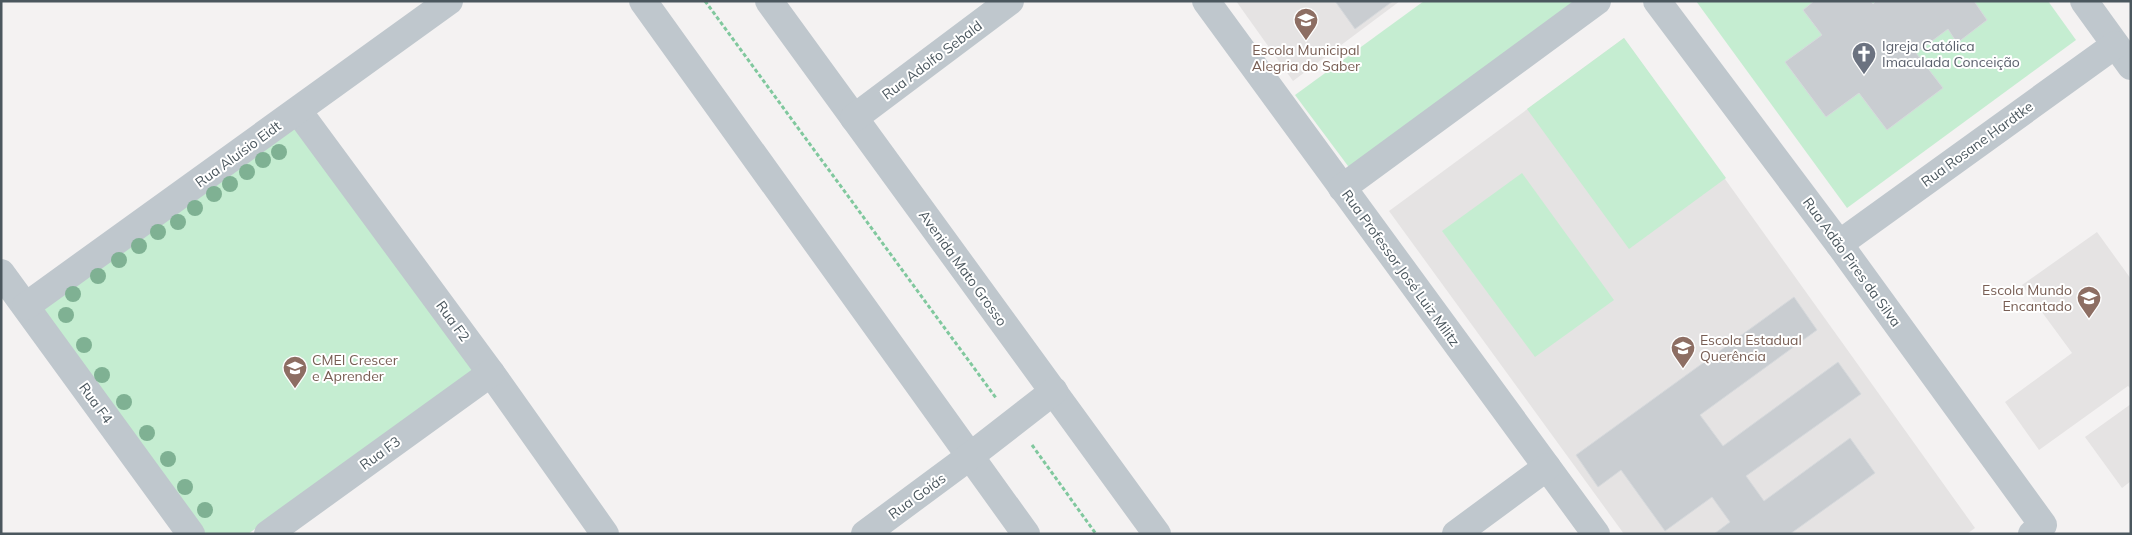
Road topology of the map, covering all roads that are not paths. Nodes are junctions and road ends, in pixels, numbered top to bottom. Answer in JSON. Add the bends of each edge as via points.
{"nodes":[{"id":1,"x":449,"y":1,"type":"edge"},
{"id":2,"x":643,"y":1,"type":"edge"},
{"id":3,"x":770,"y":1,"type":"edge"},
{"id":4,"x":1010,"y":1,"type":"edge"},
{"id":5,"x":1206,"y":1,"type":"edge"},
{"id":6,"x":1597,"y":1,"type":"edge"},
{"id":7,"x":1657,"y":1,"type":"edge"},
{"id":8,"x":2084,"y":1,"type":"edge"},
{"id":9,"x":2115,"y":45,"type":"junction"},
{"id":10,"x":2131,"y":66,"type":"edge"},
{"id":11,"x":298,"y":111,"type":"junction"},
{"id":12,"x":854,"y":118,"type":"junction"},
{"id":13,"x":1342,"y":188,"type":"junction"},
{"id":14,"x":1839,"y":244,"type":"junction"},
{"id":15,"x":1,"y":273,"type":"edge"},
{"id":16,"x":26,"y":306,"type":"junction"},
{"id":17,"x":491,"y":373,"type":"junction"},
{"id":18,"x":1054,"y":391,"type":"junction"},
{"id":19,"x":969,"y":457,"type":"junction"},
{"id":20,"x":1547,"y":468,"type":"junction"},
{"id":21,"x":2037,"y":530,"type":"edge"},
{"id":22,"x":191,"y":534,"type":"edge"},
{"id":23,"x":268,"y":534,"type":"edge"},
{"id":24,"x":605,"y":534,"type":"edge"},
{"id":25,"x":865,"y":534,"type":"edge"},
{"id":26,"x":1026,"y":534,"type":"edge"},
{"id":27,"x":1157,"y":534,"type":"edge"},
{"id":28,"x":1456,"y":534,"type":"edge"},
{"id":29,"x":1596,"y":534,"type":"edge"}],
"edges":[{"from":1,"to":11,"type":"street","name":"Rua Aluísio Eidt"},
{"from":2,"to":19,"type":"street"},
{"from":3,"to":12,"type":"street","name":"Avenida Mato Grosso"},
{"from":4,"to":12,"type":"street","name":"Rua Adolfo Sebald"},
{"from":5,"to":13,"type":"street","name":"Rua Professor José Luiz Militz"},
{"from":6,"to":13,"type":"street"},
{"from":7,"to":14,"type":"street","name":"Rua Adão Pires da Silva"},
{"from":8,"to":9,"type":"street"},
{"from":9,"to":10,"type":"street"},
{"from":9,"to":14,"type":"street","name":"Rua Rosane Hardtke"},
{"from":11,"to":16,"type":"street","name":"Rua Aluísio Eidt"},
{"from":11,"to":17,"type":"street","name":"Rua F2"},
{"from":12,"to":18,"type":"street","name":"Avenida Mato Grosso"},
{"from":13,"to":20,"type":"street","name":"Rua Professor José Luiz Militz"},
{"from":14,"to":21,"type":"street","name":"Rua Adão Pires da Silva"},
{"from":15,"to":16,"type":"street","name":"Rua F4"},
{"from":16,"to":22,"type":"street","name":"Rua F4"},
{"from":17,"to":23,"type":"street","name":"Rua F3"},
{"from":17,"to":24,"type":"street","name":"Rua F2"},
{"from":18,"to":19,"type":"street","name":"Rua Goiás"},
{"from":18,"to":27,"type":"street","name":"Avenida Mato Grosso"},
{"from":19,"to":25,"type":"street","name":"Rua Goiás"},
{"from":19,"to":26,"type":"street"},
{"from":20,"to":28,"type":"street"},
{"from":20,"to":29,"type":"street","name":"Rua Professor José Luiz Militz"}]}
